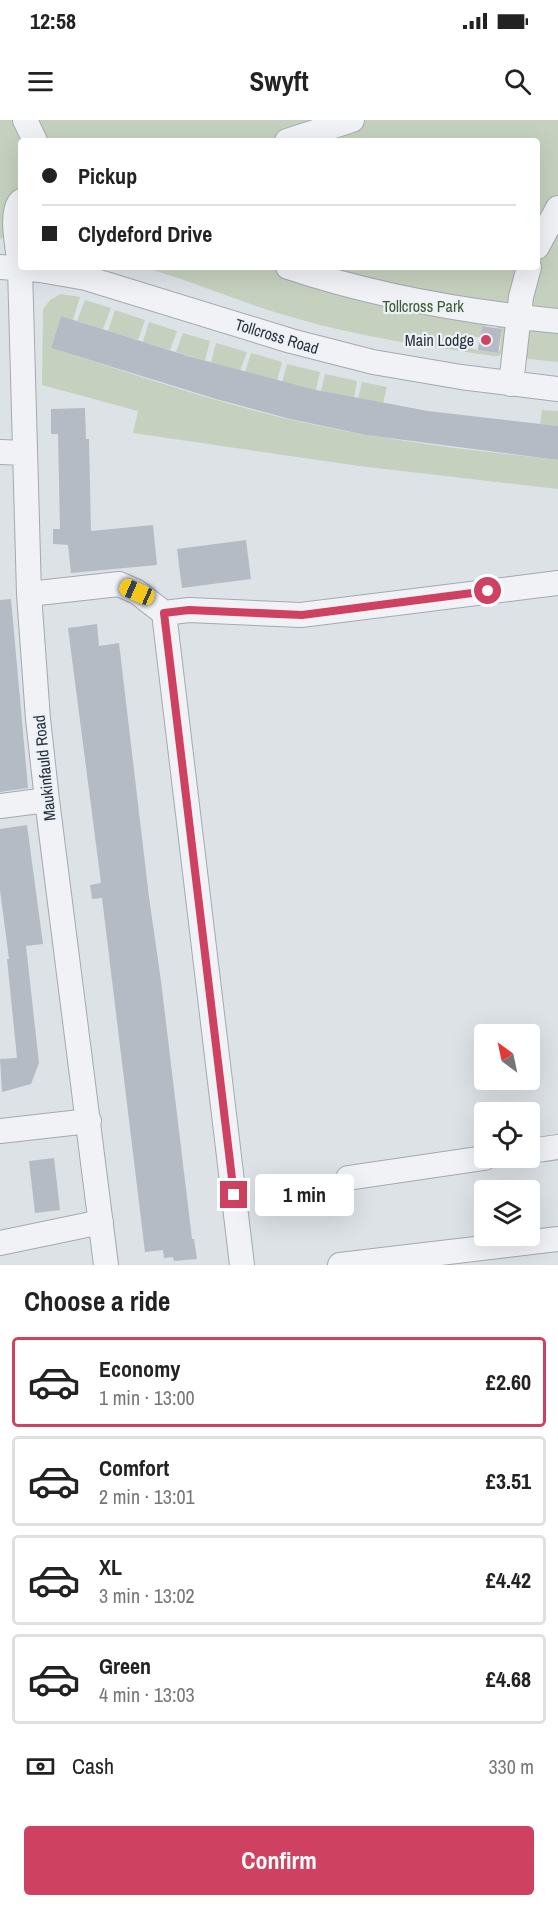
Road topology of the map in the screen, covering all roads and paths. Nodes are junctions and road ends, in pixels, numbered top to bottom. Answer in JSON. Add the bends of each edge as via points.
{"nodes":[{"id":1,"x":25,"y":120,"type":"edge"},
{"id":2,"x":352,"y":120,"type":"edge"},
{"id":3,"x":34,"y":138,"type":"edge"},
{"id":4,"x":296,"y":138,"type":"edge"},
{"id":5,"x":18,"y":204,"type":"edge"},
{"id":6,"x":558,"y":208,"type":"edge"},
{"id":7,"x":540,"y":242,"type":"edge"},
{"id":8,"x":10,"y":268,"type":"edge"},
{"id":9,"x":25,"y":270,"type":"edge"},
{"id":10,"x":298,"y":270,"type":"edge"},
{"id":11,"x":529,"y":270,"type":"edge"},
{"id":12,"x":518,"y":316,"type":"junction"},
{"id":13,"x":558,"y":321,"type":"edge"},
{"id":14,"x":511,"y":384,"type":"junction"},
{"id":15,"x":558,"y":389,"type":"edge"},
{"id":16,"x":0,"y":452,"type":"edge"},
{"id":17,"x":26,"y":453,"type":"junction"},
{"id":18,"x":558,"y":583,"type":"edge"},
{"id":19,"x":29,"y":594,"type":"junction"},
{"id":20,"x":164,"y":613,"type":"junction"},
{"id":21,"x":47,"y":800,"type":"junction"},
{"id":22,"x":0,"y":806,"type":"edge"},
{"id":23,"x":89,"y":1121,"type":"junction"},
{"id":24,"x":0,"y":1131,"type":"edge"},
{"id":25,"x":558,"y":1147,"type":"edge"},
{"id":26,"x":540,"y":1150,"type":"edge"},
{"id":27,"x":474,"y":1159,"type":"edge"},
{"id":28,"x":348,"y":1178,"type":"dead end"},
{"id":29,"x":101,"y":1222,"type":"junction"},
{"id":30,"x":558,"y":1239,"type":"edge"},
{"id":31,"x":0,"y":1243,"type":"edge"},
{"id":32,"x":106,"y":1265,"type":"edge"},
{"id":33,"x":242,"y":1265,"type":"edge"},
{"id":34,"x":340,"y":1265,"type":"edge"}],
"edges":[{"from":1,"to":3,"type":"street"},
{"from":2,"to":4,"type":"street"},
{"from":5,"to":8,"type":"street","name":"Maukinfauld Road"},
{"from":6,"to":7,"type":"street"},
{"from":8,"to":17,"type":"street","name":"Maukinfauld Road"},
{"from":9,"to":14,"type":"street","name":"Tollcross Road","via":[[86,278],[362,360]]},
{"from":10,"to":12,"type":"street","via":[[411,299]]},
{"from":11,"to":12,"type":"street"},
{"from":12,"to":13,"type":"street"},
{"from":12,"to":14,"type":"street"},
{"from":14,"to":15,"type":"street","name":"Tollcross Road"},
{"from":16,"to":17,"type":"street"},
{"from":17,"to":19,"type":"street","name":"Maukinfauld Road"},
{"from":18,"to":20,"type":"street","via":[[302,615],[189,610]]},
{"from":19,"to":20,"type":"street","via":[[119,584],[137,592]]},
{"from":19,"to":21,"type":"street","name":"Maukinfauld Road"},
{"from":20,"to":33,"type":"street"},
{"from":21,"to":22,"type":"street"},
{"from":21,"to":23,"type":"street","name":"Maukinfauld Road"},
{"from":23,"to":24,"type":"street"},
{"from":23,"to":29,"type":"street","name":"Maukinfauld Road"},
{"from":25,"to":26,"type":"street"},
{"from":27,"to":28,"type":"street"},
{"from":29,"to":31,"type":"street"},
{"from":29,"to":32,"type":"street","name":"Maukinfauld Road"},
{"from":30,"to":34,"type":"street"}]}
